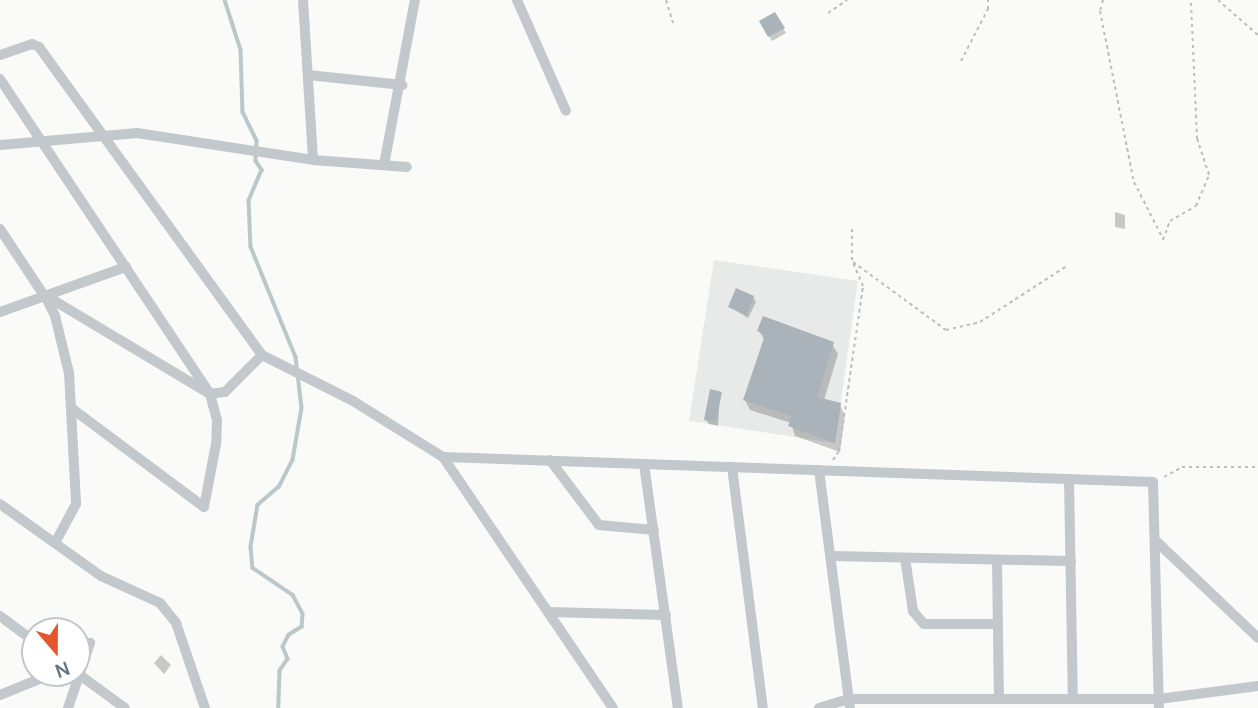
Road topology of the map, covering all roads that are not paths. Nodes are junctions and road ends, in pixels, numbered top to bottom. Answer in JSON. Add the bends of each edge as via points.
{"nodes":[{"id":1,"x":303,"y":0,"type":"edge"},
{"id":2,"x":415,"y":0,"type":"edge"},
{"id":3,"x":517,"y":0,"type":"edge"},
{"id":4,"x":0,"y":55,"type":"edge"},
{"id":5,"x":308,"y":75,"type":"junction"},
{"id":6,"x":0,"y":79,"type":"edge"},
{"id":7,"x":402,"y":85,"type":"junction"},
{"id":8,"x":566,"y":111,"type":"dead end"},
{"id":9,"x":102,"y":134,"type":"junction"},
{"id":10,"x":41,"y":141,"type":"junction"},
{"id":11,"x":0,"y":145,"type":"edge"},
{"id":12,"x":313,"y":160,"type":"junction"},
{"id":13,"x":384,"y":165,"type":"junction"},
{"id":14,"x":407,"y":167,"type":"dead end"},
{"id":15,"x":0,"y":229,"type":"edge"},
{"id":16,"x":126,"y":267,"type":"junction"},
{"id":17,"x":43,"y":294,"type":"junction"},
{"id":18,"x":0,"y":312,"type":"edge"},
{"id":19,"x":262,"y":355,"type":"junction"},
{"id":20,"x":210,"y":394,"type":"junction"},
{"id":21,"x":71,"y":408,"type":"junction"},
{"id":22,"x":443,"y":457,"type":"junction"},
{"id":23,"x":550,"y":460,"type":"junction"},
{"id":24,"x":645,"y":464,"type":"junction"},
{"id":25,"x":732,"y":467,"type":"junction"},
{"id":26,"x":824,"y":470,"type":"junction"},
{"id":27,"x":1069,"y":479,"type":"junction"},
{"id":28,"x":0,"y":504,"type":"edge"},
{"id":29,"x":654,"y":530,"type":"junction"},
{"id":30,"x":1157,"y":542,"type":"junction"},
{"id":31,"x":55,"y":543,"type":"junction"},
{"id":32,"x":831,"y":556,"type":"junction"},
{"id":33,"x":905,"y":558,"type":"junction"},
{"id":34,"x":997,"y":560,"type":"junction"},
{"id":35,"x":1071,"y":561,"type":"junction"},
{"id":36,"x":548,"y":612,"type":"junction"},
{"id":37,"x":666,"y":615,"type":"junction"},
{"id":38,"x":0,"y":616,"type":"edge"},
{"id":39,"x":998,"y":624,"type":"junction"},
{"id":40,"x":21,"y":632,"type":"edge"},
{"id":41,"x":1258,"y":638,"type":"edge"},
{"id":42,"x":91,"y":678,"type":"edge"},
{"id":43,"x":21,"y":686,"type":"edge"},
{"id":44,"x":1258,"y":686,"type":"edge"},
{"id":45,"x":74,"y":687,"type":"edge"},
{"id":46,"x":0,"y":695,"type":"edge"},
{"id":47,"x":999,"y":699,"type":"junction"},
{"id":48,"x":1073,"y":699,"type":"junction"},
{"id":49,"x":850,"y":704,"type":"edge"},
{"id":50,"x":1159,"y":704,"type":"edge"},
{"id":51,"x":68,"y":708,"type":"edge"},
{"id":52,"x":125,"y":708,"type":"edge"},
{"id":53,"x":205,"y":708,"type":"edge"},
{"id":54,"x":613,"y":708,"type":"edge"},
{"id":55,"x":678,"y":708,"type":"edge"},
{"id":56,"x":763,"y":708,"type":"edge"},
{"id":57,"x":819,"y":708,"type":"edge"}],
"edges":[{"from":1,"to":5,"type":"street"},
{"from":2,"to":7,"type":"street"},
{"from":3,"to":8,"type":"street"},
{"from":4,"to":9,"type":"street","via":[[32,44],[39,47]]},
{"from":5,"to":7,"type":"street"},
{"from":5,"to":12,"type":"street"},
{"from":6,"to":10,"type":"street"},
{"from":7,"to":13,"type":"street"},
{"from":9,"to":10,"type":"street"},
{"from":9,"to":12,"type":"street","via":[[183,138]]},
{"from":9,"to":19,"type":"street"},
{"from":10,"to":11,"type":"street"},
{"from":10,"to":16,"type":"street"},
{"from":12,"to":13,"type":"street"},
{"from":13,"to":14,"type":"street"},
{"from":15,"to":17,"type":"street"},
{"from":16,"to":17,"type":"street"},
{"from":16,"to":20,"type":"street"},
{"from":17,"to":18,"type":"street"},
{"from":17,"to":20,"type":"street"},
{"from":17,"to":21,"type":"street","via":[[62,341]]},
{"from":19,"to":20,"type":"street","via":[[225,392]]},
{"from":19,"to":22,"type":"street","via":[[353,401]]},
{"from":20,"to":21,"type":"street","via":[[217,420],[216,444],[204,507]]},
{"from":21,"to":31,"type":"street","via":[[76,504]]},
{"from":22,"to":23,"type":"street"},
{"from":22,"to":36,"type":"street"},
{"from":23,"to":24,"type":"street"},
{"from":23,"to":29,"type":"street","via":[[598,526]]},
{"from":24,"to":25,"type":"street"},
{"from":24,"to":29,"type":"street"},
{"from":25,"to":26,"type":"street"},
{"from":25,"to":56,"type":"street"},
{"from":26,"to":27,"type":"street"},
{"from":26,"to":32,"type":"street"},
{"from":27,"to":30,"type":"street","via":[[1153,482],[1157,486]]},
{"from":27,"to":35,"type":"street"},
{"from":28,"to":31,"type":"street"},
{"from":29,"to":37,"type":"street"},
{"from":30,"to":41,"type":"street"},
{"from":30,"to":50,"type":"street"},
{"from":31,"to":53,"type":"street","via":[[101,576],[167,611]]},
{"from":32,"to":33,"type":"street"},
{"from":32,"to":49,"type":"street"},
{"from":33,"to":34,"type":"street"},
{"from":33,"to":39,"type":"street","via":[[913,611],[924,624]]},
{"from":34,"to":35,"type":"street"},
{"from":34,"to":39,"type":"street"},
{"from":35,"to":48,"type":"street"},
{"from":36,"to":37,"type":"street"},
{"from":36,"to":54,"type":"street"},
{"from":37,"to":55,"type":"street"},
{"from":38,"to":40,"type":"street"},
{"from":39,"to":47,"type":"street"},
{"from":42,"to":52,"type":"street"},
{"from":43,"to":46,"type":"street"},
{"from":44,"to":50,"type":"street"},
{"from":45,"to":51,"type":"street"},
{"from":47,"to":48,"type":"street"},
{"from":47,"to":49,"type":"street"},
{"from":48,"to":50,"type":"street"},
{"from":49,"to":57,"type":"street"}]}
